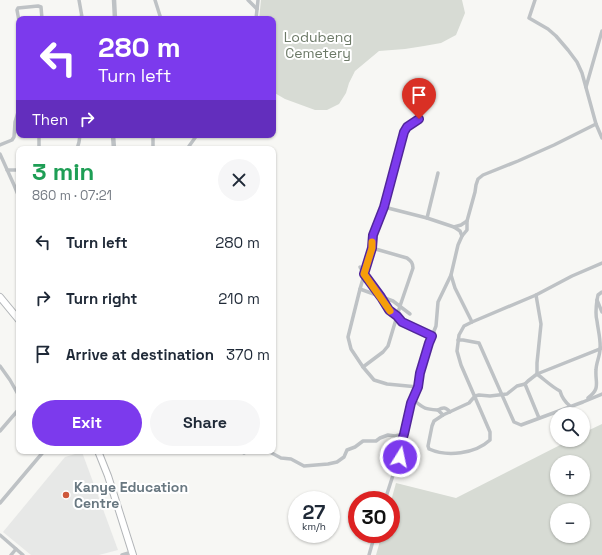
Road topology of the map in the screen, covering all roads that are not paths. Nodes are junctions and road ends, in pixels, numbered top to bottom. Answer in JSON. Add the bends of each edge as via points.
{"nodes":[{"id":1,"x":79,"y":0,"type":"edge"},
{"id":2,"x":114,"y":0,"type":"edge"},
{"id":3,"x":154,"y":0,"type":"edge"},
{"id":4,"x":248,"y":0,"type":"edge"},
{"id":5,"x":258,"y":0,"type":"edge"},
{"id":6,"x":535,"y":0,"type":"edge"},
{"id":7,"x":257,"y":9,"type":"junction"},
{"id":8,"x":18,"y":16,"type":"edge"},
{"id":9,"x":42,"y":16,"type":"edge"},
{"id":10,"x":82,"y":16,"type":"edge"},
{"id":11,"x":115,"y":16,"type":"edge"},
{"id":12,"x":160,"y":16,"type":"edge"},
{"id":13,"x":256,"y":16,"type":"edge"},
{"id":14,"x":602,"y":31,"type":"edge"},
{"id":15,"x":586,"y":88,"type":"junction"},
{"id":16,"x":16,"y":119,"type":"edge"},
{"id":17,"x":419,"y":119,"type":"dead end"},
{"id":18,"x":596,"y":124,"type":"junction"},
{"id":19,"x":196,"y":138,"type":"edge"},
{"id":20,"x":602,"y":138,"type":"edge"},
{"id":21,"x":0,"y":145,"type":"edge"},
{"id":22,"x":189,"y":146,"type":"edge"},
{"id":23,"x":0,"y":154,"type":"edge"},
{"id":24,"x":7,"y":170,"type":"junction"},
{"id":25,"x":16,"y":170,"type":"edge"},
{"id":26,"x":438,"y":173,"type":"dead end"},
{"id":27,"x":16,"y":189,"type":"edge"},
{"id":28,"x":384,"y":207,"type":"junction"},
{"id":29,"x":427,"y":218,"type":"junction"},
{"id":30,"x":467,"y":221,"type":"junction"},
{"id":31,"x":454,"y":227,"type":"junction"},
{"id":32,"x":462,"y":236,"type":"junction"},
{"id":33,"x":372,"y":248,"type":"junction"},
{"id":34,"x":602,"y":263,"type":"edge"},
{"id":35,"x":360,"y":268,"type":"dead end"},
{"id":36,"x":364,"y":274,"type":"junction"},
{"id":37,"x":451,"y":275,"type":"junction"},
{"id":38,"x":447,"y":283,"type":"junction"},
{"id":39,"x":455,"y":288,"type":"junction"},
{"id":40,"x":360,"y":289,"type":"junction"},
{"id":41,"x":602,"y":292,"type":"edge"},
{"id":42,"x":536,"y":295,"type":"junction"},
{"id":43,"x":0,"y":297,"type":"edge"},
{"id":44,"x":381,"y":297,"type":"junction"},
{"id":45,"x":597,"y":300,"type":"junction"},
{"id":46,"x":400,"y":306,"type":"junction"},
{"id":47,"x":602,"y":312,"type":"edge"},
{"id":48,"x":410,"y":314,"type":"dead end"},
{"id":49,"x":16,"y":316,"type":"edge"},
{"id":50,"x":397,"y":316,"type":"junction"},
{"id":51,"x":472,"y":322,"type":"junction"},
{"id":52,"x":432,"y":336,"type":"junction"},
{"id":53,"x":458,"y":340,"type":"junction"},
{"id":54,"x":601,"y":348,"type":"edge"},
{"id":55,"x":0,"y":366,"type":"edge"},
{"id":56,"x":363,"y":367,"type":"junction"},
{"id":57,"x":537,"y":374,"type":"junction"},
{"id":58,"x":525,"y":384,"type":"junction"},
{"id":59,"x":418,"y":387,"type":"junction"},
{"id":60,"x":16,"y":391,"type":"edge"},
{"id":61,"x":602,"y":394,"type":"edge"},
{"id":62,"x":501,"y":395,"type":"junction"},
{"id":63,"x":474,"y":396,"type":"junction"},
{"id":64,"x":413,"y":402,"type":"junction"},
{"id":65,"x":583,"y":402,"type":"junction"},
{"id":66,"x":570,"y":406,"type":"junction"},
{"id":67,"x":438,"y":410,"type":"junction"},
{"id":68,"x":450,"y":412,"type":"junction"},
{"id":69,"x":16,"y":413,"type":"edge"},
{"id":70,"x":443,"y":416,"type":"junction"},
{"id":71,"x":539,"y":418,"type":"junction"},
{"id":72,"x":0,"y":423,"type":"edge"},
{"id":73,"x":4,"y":426,"type":"junction"},
{"id":74,"x":0,"y":431,"type":"edge"},
{"id":75,"x":404,"y":434,"type":"junction"},
{"id":76,"x":395,"y":436,"type":"junction"},
{"id":77,"x":401,"y":443,"type":"junction"},
{"id":78,"x":41,"y":454,"type":"edge"},
{"id":79,"x":99,"y":454,"type":"edge"},
{"id":80,"x":274,"y":454,"type":"edge"},
{"id":81,"x":388,"y":491,"type":"edge"},
{"id":82,"x":0,"y":502,"type":"edge"},
{"id":83,"x":0,"y":535,"type":"edge"},
{"id":84,"x":372,"y":543,"type":"edge"},
{"id":85,"x":16,"y":549,"type":"junction"},
{"id":86,"x":133,"y":554,"type":"edge"},
{"id":87,"x":11,"y":555,"type":"edge"},
{"id":88,"x":23,"y":555,"type":"edge"},
{"id":89,"x":122,"y":555,"type":"edge"},
{"id":90,"x":369,"y":555,"type":"edge"}],
"edges":[{"from":1,"to":10,"type":"street"},
{"from":2,"to":11,"type":"street"},
{"from":3,"to":12,"type":"street"},
{"from":4,"to":7,"type":"street"},
{"from":5,"to":7,"type":"street"},
{"from":6,"to":15,"type":"street","via":[[529,18],[548,29],[568,50],[580,68]]},
{"from":7,"to":13,"type":"street"},
{"from":8,"to":9,"type":"street","via":[[18,8],[36,6],[41,7]]},
{"from":14,"to":15,"type":"street"},
{"from":15,"to":18,"type":"street"},
{"from":16,"to":21,"type":"street","via":[[14,137]]},
{"from":17,"to":28,"type":"street","via":[[404,132]]},
{"from":18,"to":20,"type":"street"},
{"from":18,"to":30,"type":"street","via":[[483,175],[478,179]]},
{"from":19,"to":22,"type":"street"},
{"from":23,"to":24,"type":"street"},
{"from":24,"to":25,"type":"street"},
{"from":24,"to":27,"type":"street"},
{"from":26,"to":29,"type":"street"},
{"from":28,"to":29,"type":"street"},
{"from":28,"to":33,"type":"street","via":[[373,235]]},
{"from":29,"to":31,"type":"street"},
{"from":30,"to":31,"type":"street","via":[[461,226]]},
{"from":30,"to":32,"type":"street","via":[[467,230]]},
{"from":31,"to":32,"type":"street"},
{"from":32,"to":37,"type":"street"},
{"from":33,"to":36,"type":"street"},
{"from":33,"to":46,"type":"street","via":[[412,261],[412,272]]},
{"from":34,"to":42,"type":"street"},
{"from":35,"to":36,"type":"street"},
{"from":36,"to":40,"type":"street"},
{"from":36,"to":44,"type":"street"},
{"from":37,"to":38,"type":"street"},
{"from":37,"to":39,"type":"street"},
{"from":38,"to":39,"type":"street"},
{"from":38,"to":52,"type":"street","via":[[438,302],[436,326]]},
{"from":39,"to":51,"type":"street"},
{"from":40,"to":44,"type":"street"},
{"from":40,"to":56,"type":"street","via":[[348,337],[351,348]]},
{"from":41,"to":45,"type":"street"},
{"from":42,"to":51,"type":"street"},
{"from":42,"to":57,"type":"street","via":[[541,324]]},
{"from":43,"to":49,"type":"highway"},
{"from":44,"to":46,"type":"street"},
{"from":44,"to":50,"type":"street","via":[[389,310]]},
{"from":45,"to":47,"type":"street"},
{"from":45,"to":54,"type":"street"},
{"from":46,"to":48,"type":"street"},
{"from":46,"to":50,"type":"street"},
{"from":50,"to":52,"type":"street","via":[[402,322]]},
{"from":50,"to":56,"type":"street","via":[[388,346]]},
{"from":51,"to":53,"type":"street","via":[[464,326]]},
{"from":52,"to":59,"type":"street"},
{"from":53,"to":62,"type":"street","via":[[479,343]]},
{"from":53,"to":63,"type":"street","via":[[457,351]]},
{"from":54,"to":57,"type":"street"},
{"from":54,"to":65,"type":"street","via":[[596,370],[597,387]]},
{"from":55,"to":60,"type":"street"},
{"from":56,"to":59,"type":"street","via":[[374,380]]},
{"from":57,"to":58,"type":"street"},
{"from":57,"to":66,"type":"street","via":[[560,391]]},
{"from":58,"to":62,"type":"street"},
{"from":58,"to":71,"type":"street"},
{"from":59,"to":64,"type":"street"},
{"from":61,"to":65,"type":"street"},
{"from":62,"to":63,"type":"street"},
{"from":62,"to":71,"type":"street","via":[[514,422],[521,425]]},
{"from":63,"to":68,"type":"street","via":[[470,403]]},
{"from":63,"to":70,"type":"street","via":[[490,432],[490,440],[486,444],[454,454],[429,449],[432,426]]},
{"from":64,"to":67,"type":"street","via":[[426,409]]},
{"from":64,"to":75,"type":"street"},
{"from":65,"to":66,"type":"street"},
{"from":66,"to":71,"type":"street"},
{"from":67,"to":68,"type":"street","via":[[447,408]]},
{"from":67,"to":70,"type":"street"},
{"from":68,"to":70,"type":"street"},
{"from":69,"to":73,"type":"street"},
{"from":72,"to":73,"type":"street"},
{"from":73,"to":74,"type":"street"},
{"from":75,"to":76,"type":"street"},
{"from":75,"to":77,"type":"street"},
{"from":76,"to":77,"type":"street"},
{"from":76,"to":80,"type":"street","via":[[388,435],[376,440],[363,441],[347,450],[337,462],[328,464],[304,466]]},
{"from":77,"to":81,"type":"street","via":[[400,457]]},
{"from":78,"to":82,"type":"street"},
{"from":79,"to":86,"type":"highway"},
{"from":83,"to":85,"type":"street"},
{"from":84,"to":90,"type":"street"},
{"from":85,"to":87,"type":"street"},
{"from":85,"to":88,"type":"street"},
{"from":86,"to":89,"type":"street"}]}
